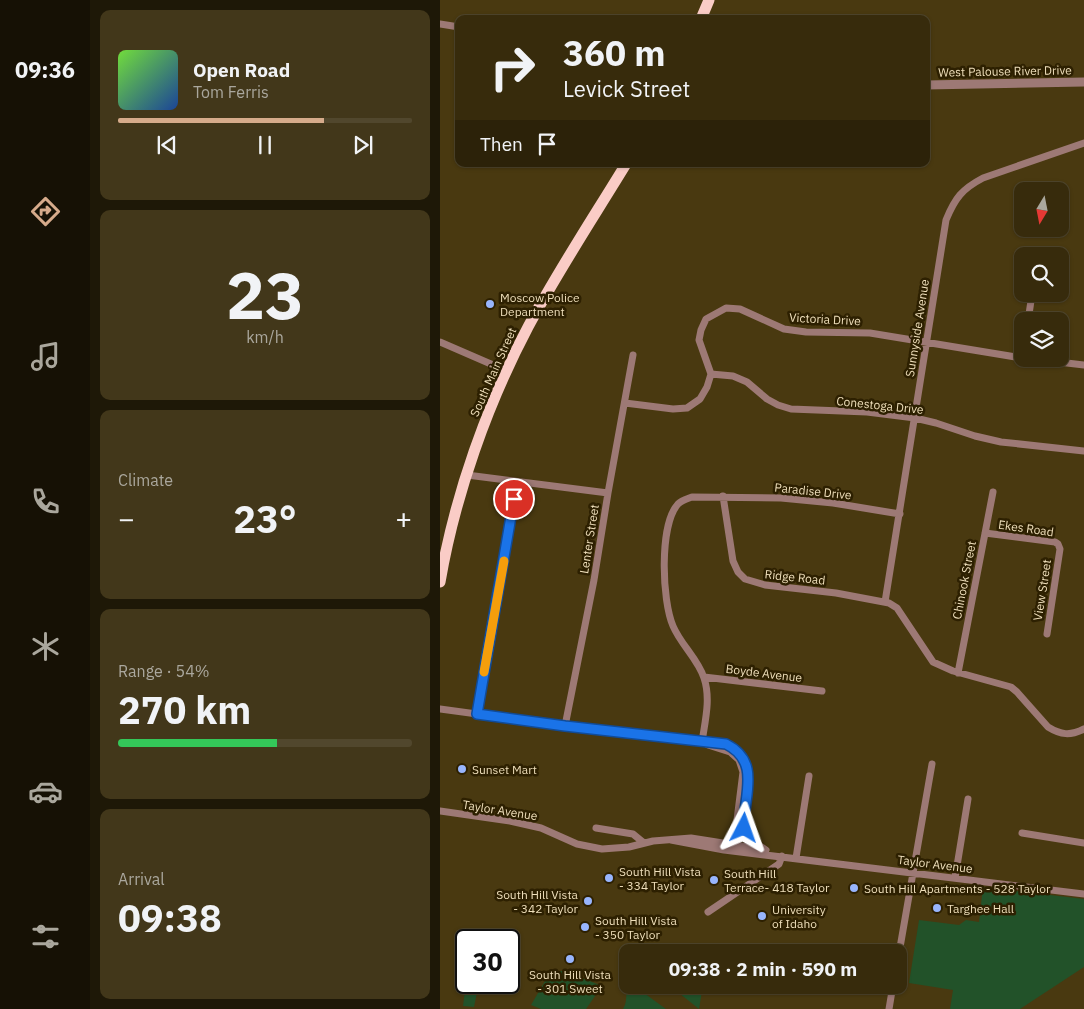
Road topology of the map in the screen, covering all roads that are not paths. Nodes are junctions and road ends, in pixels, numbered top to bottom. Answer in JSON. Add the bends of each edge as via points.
{"nodes":[{"id":1,"x":709,"y":0,"type":"edge"},
{"id":2,"x":703,"y":15,"type":"edge"},
{"id":3,"x":440,"y":24,"type":"edge"},
{"id":4,"x":455,"y":26,"type":"edge"},
{"id":5,"x":1084,"y":82,"type":"edge"},
{"id":6,"x":930,"y":85,"type":"edge"},
{"id":7,"x":1084,"y":144,"type":"edge"},
{"id":8,"x":624,"y":167,"type":"edge"},
{"id":9,"x":440,"y":342,"type":"edge"},
{"id":10,"x":925,"y":342,"type":"junction"},
{"id":11,"x":633,"y":355,"type":"dead end"},
{"id":12,"x":1014,"y":357,"type":"edge"},
{"id":13,"x":1069,"y":363,"type":"edge"},
{"id":14,"x":1084,"y":365,"type":"edge"},
{"id":15,"x":507,"y":371,"type":"junction"},
{"id":16,"x":711,"y":374,"type":"junction"},
{"id":17,"x":625,"y":403,"type":"junction"},
{"id":18,"x":915,"y":418,"type":"junction"},
{"id":19,"x":1084,"y":451,"type":"edge"},
{"id":20,"x":473,"y":476,"type":"junction"},
{"id":21,"x":517,"y":482,"type":"junction"},
{"id":22,"x":993,"y":492,"type":"dead end"},
{"id":23,"x":608,"y":493,"type":"junction"},
{"id":24,"x":723,"y":496,"type":"junction"},
{"id":25,"x":900,"y":514,"type":"junction"},
{"id":26,"x":985,"y":534,"type":"junction"},
{"id":27,"x":1060,"y":549,"type":"joint"},
{"id":28,"x":440,"y":582,"type":"edge"},
{"id":29,"x":885,"y":602,"type":"junction"},
{"id":30,"x":1046,"y":634,"type":"dead end"},
{"id":31,"x":958,"y":673,"type":"junction"},
{"id":32,"x":704,"y":677,"type":"junction"},
{"id":33,"x":822,"y":691,"type":"dead end"},
{"id":34,"x":440,"y":709,"type":"edge"},
{"id":35,"x":477,"y":714,"type":"junction"},
{"id":36,"x":565,"y":726,"type":"junction"},
{"id":37,"x":1084,"y":729,"type":"edge"},
{"id":38,"x":702,"y":742,"type":"junction"},
{"id":39,"x":932,"y":764,"type":"dead end"},
{"id":40,"x":809,"y":776,"type":"dead end"},
{"id":41,"x":968,"y":799,"type":"dead end"},
{"id":42,"x":440,"y":812,"type":"edge"},
{"id":43,"x":596,"y":828,"type":"dead end"},
{"id":44,"x":1022,"y":833,"type":"dead end"},
{"id":45,"x":671,"y":840,"type":"junction"},
{"id":46,"x":644,"y":843,"type":"junction"},
{"id":47,"x":1084,"y":843,"type":"edge"},
{"id":48,"x":734,"y":844,"type":"junction"},
{"id":49,"x":766,"y":850,"type":"junction"},
{"id":50,"x":747,"y":853,"type":"junction"},
{"id":51,"x":782,"y":856,"type":"junction"},
{"id":52,"x":796,"y":858,"type":"junction"},
{"id":53,"x":914,"y":873,"type":"junction"},
{"id":54,"x":955,"y":878,"type":"junction"},
{"id":55,"x":1084,"y":894,"type":"edge"},
{"id":56,"x":708,"y":912,"type":"dead end"},
{"id":57,"x":901,"y":944,"type":"edge"},
{"id":58,"x":892,"y":994,"type":"edge"},
{"id":59,"x":889,"y":1009,"type":"edge"}],
"edges":[{"from":1,"to":2,"type":"highway"},
{"from":3,"to":4,"type":"street"},
{"from":5,"to":6,"type":"street","name":"West Palouse River Drive"},
{"from":7,"to":10,"type":"street","name":"Sunnyside Avenue","via":[[983,178],[961,192],[946,220]]},
{"from":8,"to":15,"type":"highway","name":"South Main Street","via":[[559,273]]},
{"from":9,"to":15,"type":"street"},
{"from":10,"to":12,"type":"street","name":"Victoria Drive"},
{"from":10,"to":16,"type":"street","name":"Victoria Drive","via":[[870,333],[784,329],[740,309],[726,308],[706,319],[701,330],[699,340]]},
{"from":10,"to":18,"type":"street","name":"Sunnyside Avenue"},
{"from":11,"to":17,"type":"street","name":"Lenter Street"},
{"from":13,"to":14,"type":"street"},
{"from":15,"to":20,"type":"highway","name":"South Main Street","via":[[496,395]]},
{"from":16,"to":17,"type":"street","via":[[700,399],[687,408]]},
{"from":16,"to":18,"type":"street","name":"Conestoga Drive","via":[[733,376],[747,382],[767,399],[791,409],[867,412]]},
{"from":17,"to":23,"type":"street","name":"Lenter Street"},
{"from":18,"to":19,"type":"street","name":"Conestoga Drive","via":[[1001,442]]},
{"from":18,"to":25,"type":"street","name":"Sunnyside Avenue"},
{"from":20,"to":21,"type":"street"},
{"from":20,"to":28,"type":"highway","name":"South Main Street","via":[[447,539]]},
{"from":21,"to":23,"type":"street"},
{"from":21,"to":35,"type":"street"},
{"from":22,"to":26,"type":"street","name":"Chinook Street"},
{"from":23,"to":36,"type":"street","name":"Lenter Street"},
{"from":24,"to":25,"type":"street","name":"Paradise Drive","via":[[833,503]]},
{"from":24,"to":29,"type":"street","name":"Ridge Road","via":[[733,561],[745,579],[765,585]]},
{"from":24,"to":32,"type":"street","via":[[692,497],[677,505],[669,526],[665,555],[664,589],[668,615]]},
{"from":25,"to":29,"type":"street","name":"Sunnyside Avenue"},
{"from":26,"to":27,"type":"street","name":"Ekes Road","via":[[1055,542]]},
{"from":26,"to":31,"type":"street","name":"Chinook Street"},
{"from":27,"to":30,"type":"street","name":"View Street"},
{"from":29,"to":31,"type":"street","name":"Ridge Road","via":[[897,608],[933,662]]},
{"from":31,"to":37,"type":"street","name":"Ridge Road","via":[[1011,687],[1054,731],[1067,735]]},
{"from":32,"to":33,"type":"street","name":"Boyde Avenue"},
{"from":32,"to":38,"type":"street","via":[[707,708]]},
{"from":34,"to":35,"type":"street"},
{"from":35,"to":36,"type":"street"},
{"from":36,"to":38,"type":"street"},
{"from":38,"to":48,"type":"street","via":[[730,752],[743,772]]},
{"from":38,"to":49,"type":"street","via":[[726,744],[734,748],[746,763],[748,780],[744,828],[752,841]]},
{"from":39,"to":53,"type":"street"},
{"from":40,"to":52,"type":"street"},
{"from":41,"to":54,"type":"street"},
{"from":42,"to":46,"type":"street","name":"Taylor Avenue","via":[[541,828],[577,844],[602,849],[629,848]]},
{"from":43,"to":46,"type":"street","via":[[633,834]]},
{"from":44,"to":47,"type":"street"},
{"from":45,"to":46,"type":"street","name":"Taylor Avenue"},
{"from":45,"to":48,"type":"street","name":"Taylor Avenue","via":[[690,838]]},
{"from":45,"to":50,"type":"street","name":"Taylor Avenue"},
{"from":48,"to":49,"type":"street","name":"Taylor Avenue"},
{"from":48,"to":50,"type":"street","name":"Taylor Avenue"},
{"from":49,"to":51,"type":"street","name":"Taylor Avenue"},
{"from":50,"to":51,"type":"street","name":"Taylor Avenue"},
{"from":51,"to":52,"type":"street","name":"Taylor Avenue"},
{"from":51,"to":56,"type":"street","via":[[779,864]]},
{"from":52,"to":53,"type":"street","name":"Taylor Avenue"},
{"from":53,"to":54,"type":"street","name":"Taylor Avenue"},
{"from":53,"to":57,"type":"street"},
{"from":54,"to":55,"type":"street","name":"Taylor Avenue"},
{"from":58,"to":59,"type":"street"}]}
